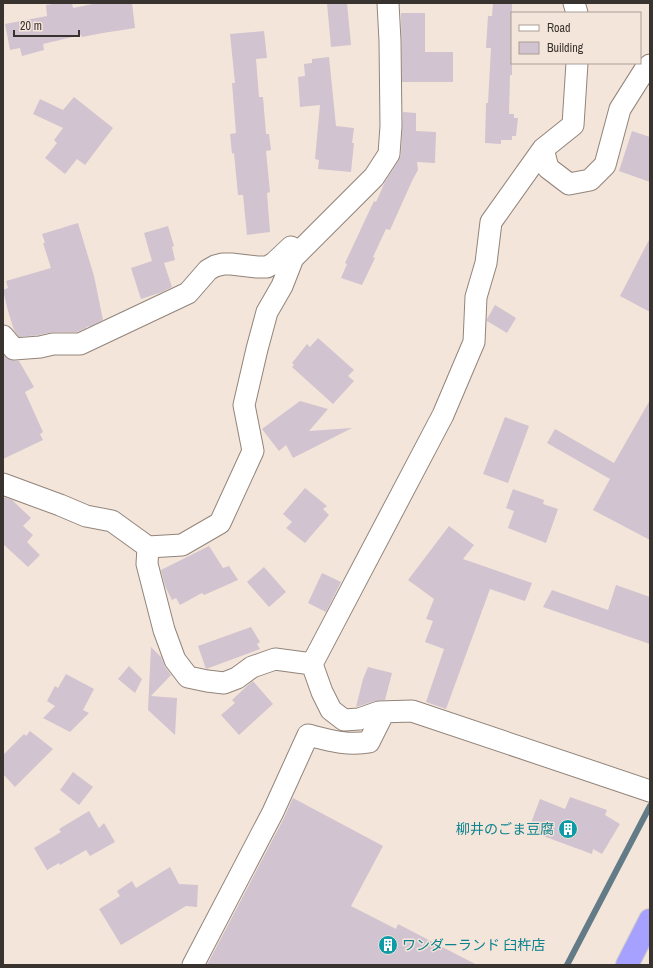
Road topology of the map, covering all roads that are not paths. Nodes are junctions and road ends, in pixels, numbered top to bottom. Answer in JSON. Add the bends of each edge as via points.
{"nodes":[{"id":1,"x":388,"y":3,"type":"edge"},
{"id":2,"x":577,"y":64,"type":"edge"},
{"id":3,"x":650,"y":65,"type":"edge"},
{"id":4,"x":543,"y":149,"type":"junction"},
{"id":5,"x":299,"y":252,"type":"junction"},
{"id":6,"x":3,"y":336,"type":"edge"},
{"id":7,"x":3,"y":484,"type":"edge"},
{"id":8,"x":148,"y":547,"type":"junction"},
{"id":9,"x":312,"y":664,"type":"junction"},
{"id":10,"x":384,"y":712,"type":"junction"},
{"id":11,"x":644,"y":789,"type":"edge"},
{"id":12,"x":650,"y":920,"type":"edge"},
{"id":13,"x":633,"y":963,"type":"edge"},
{"id":14,"x":193,"y":965,"type":"edge"}],
"edges":[{"from":1,"to":5,"type":"street","via":[[391,126],[389,154],[374,177]]},
{"from":2,"to":4,"type":"street","via":[[573,125]]},
{"from":3,"to":4,"type":"street","via":[[620,109],[605,165],[590,180],[569,184],[548,168]]},
{"from":4,"to":9,"type":"street","via":[[492,222],[486,263],[476,297],[474,342],[443,415]]},
{"from":5,"to":6,"type":"street","via":[[291,247],[267,267],[231,264],[215,266],[208,270],[188,293],[80,344],[53,344],[14,349]]},
{"from":5,"to":8,"type":"street","via":[[293,258],[282,286],[267,312],[244,405],[253,451],[220,523],[182,545]]},
{"from":7,"to":8,"type":"street","via":[[86,516],[112,521]]},
{"from":8,"to":9,"type":"street","via":[[147,564],[164,630],[175,660],[188,677],[224,683],[275,659]]},
{"from":9,"to":10,"type":"street","via":[[331,710],[344,720]]},
{"from":10,"to":11,"type":"street","via":[[412,711]]},
{"from":10,"to":14,"type":"street","via":[[369,742],[332,742],[308,735],[273,812]]},
{"from":12,"to":13,"type":"highway"}]}
